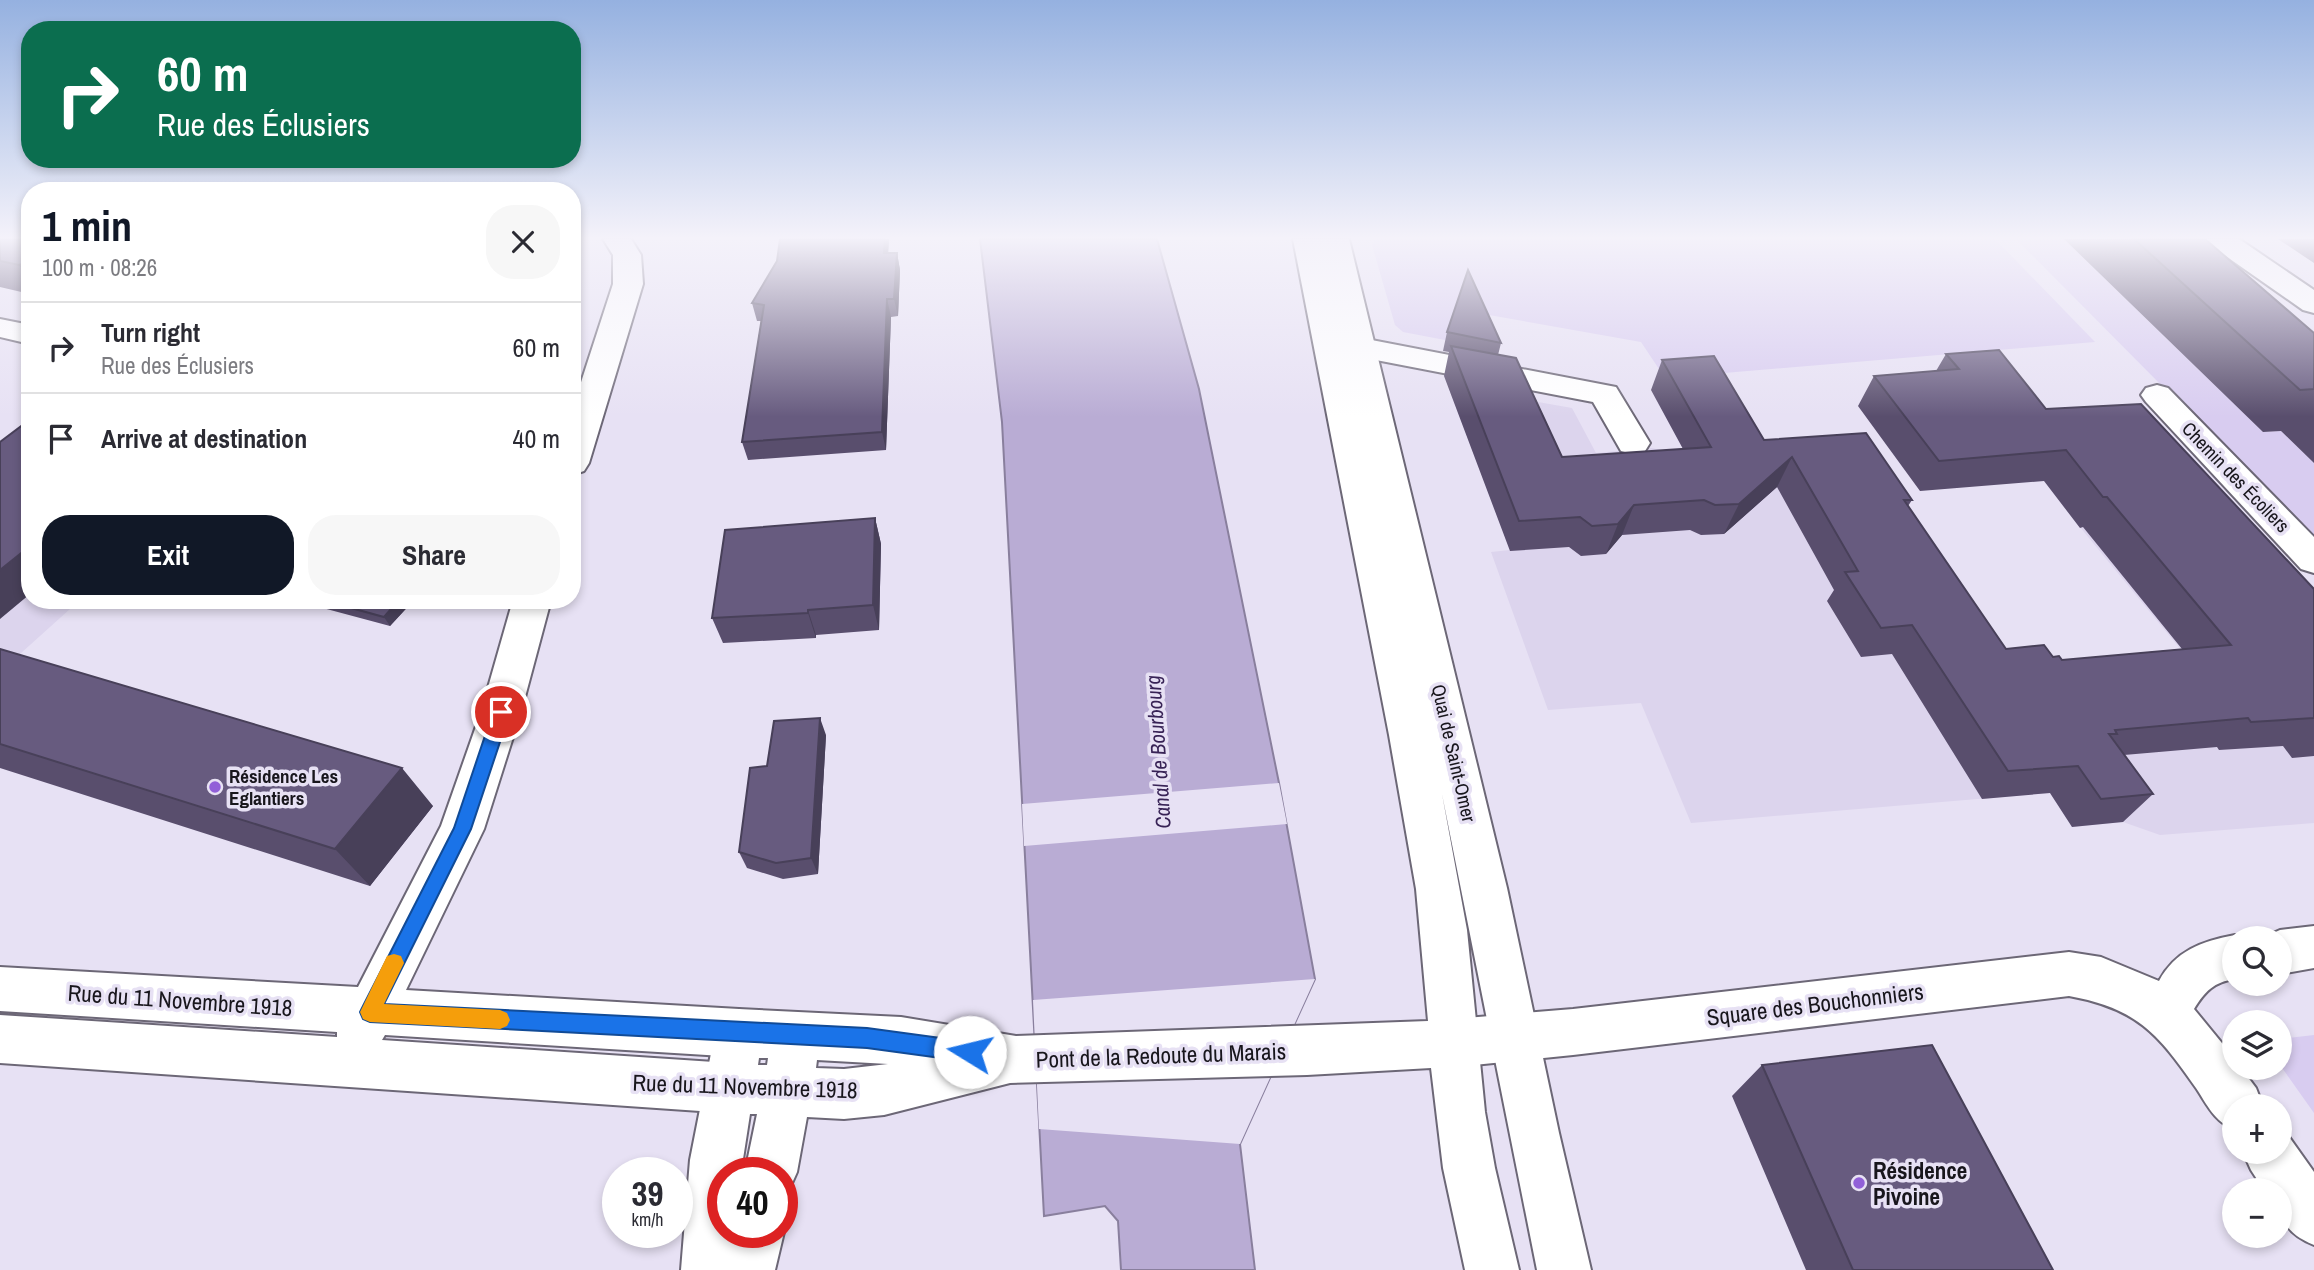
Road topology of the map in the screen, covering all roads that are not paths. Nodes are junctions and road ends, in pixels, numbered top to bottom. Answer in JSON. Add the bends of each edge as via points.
{"nodes":[{"id":1,"x":624,"y":298,"type":"edge"},
{"id":2,"x":1329,"y":298,"type":"edge"},
{"id":3,"x":1341,"y":298,"type":"edge"},
{"id":4,"x":0,"y":328,"type":"edge"},
{"id":5,"x":21,"y":333,"type":"edge"},
{"id":6,"x":1346,"y":345,"type":"junction"},
{"id":7,"x":2157,"y":395,"type":"dead end"},
{"id":8,"x":581,"y":434,"type":"edge"},
{"id":9,"x":1633,"y":443,"type":"dead end"},
{"id":10,"x":2314,"y":560,"type":"edge"},
{"id":11,"x":530,"y":609,"type":"edge"},
{"id":12,"x":2314,"y":947,"type":"edge"},
{"id":13,"x":2292,"y":950,"type":"edge"},
{"id":14,"x":2222,"y":959,"type":"edge"},
{"id":15,"x":0,"y":989,"type":"edge"},
{"id":16,"x":370,"y":1012,"type":"junction"},
{"id":17,"x":2167,"y":1014,"type":"junction"},
{"id":18,"x":739,"y":1033,"type":"junction"},
{"id":19,"x":797,"y":1035,"type":"junction"},
{"id":20,"x":1514,"y":1037,"type":"junction"},
{"id":21,"x":0,"y":1039,"type":"edge"},
{"id":22,"x":1454,"y":1043,"type":"junction"},
{"id":23,"x":1016,"y":1059,"type":"junction"},
{"id":24,"x":347,"y":1061,"type":"junction"},
{"id":25,"x":729,"y":1088,"type":"junction"},
{"id":26,"x":787,"y":1092,"type":"junction"},
{"id":27,"x":2230,"y":1094,"type":"edge"},
{"id":28,"x":774,"y":1157,"type":"edge"},
{"id":29,"x":2277,"y":1164,"type":"edge"},
{"id":30,"x":2314,"y":1219,"type":"edge"},
{"id":31,"x":753,"y":1248,"type":"edge"},
{"id":32,"x":708,"y":1270,"type":"edge"},
{"id":33,"x":748,"y":1270,"type":"edge"},
{"id":34,"x":1492,"y":1270,"type":"edge"},
{"id":35,"x":1564,"y":1270,"type":"edge"}],
"edges":[{"from":1,"to":8,"type":"street"},
{"from":2,"to":6,"type":"street","name":"Quai de Saint-Omer"},
{"from":3,"to":6,"type":"street","name":"Quai de Saint-Omer"},
{"from":4,"to":5,"type":"street"},
{"from":6,"to":9,"type":"street","via":[[1605,394]]},
{"from":6,"to":20,"type":"street","name":"Quai de Saint-Omer","via":[[1485,888]]},
{"from":6,"to":22,"type":"street","name":"Quai de Saint-Omer","via":[[1438,889]]},
{"from":7,"to":10,"type":"street","name":"Chemin des Écoliers"},
{"from":11,"to":16,"type":"street","via":[[466,820]]},
{"from":12,"to":13,"type":"street"},
{"from":14,"to":17,"type":"street","via":[[2190,972]]},
{"from":15,"to":16,"type":"street","name":"Rue du 11 Novembre 1918"},
{"from":16,"to":18,"type":"street","name":"Rue du 11 Novembre 1918"},
{"from":16,"to":24,"type":"street"},
{"from":17,"to":20,"type":"street","name":"Square des Bouchonniers","via":[[2118,983],[2069,974]]},
{"from":17,"to":27,"type":"street","name":"Square des Bouchonniers"},
{"from":18,"to":19,"type":"street","name":"Rue du 11 Novembre 1918"},
{"from":18,"to":25,"type":"street"},
{"from":19,"to":23,"type":"street","name":"Rue du 11 Novembre 1918","via":[[901,1041]]},
{"from":19,"to":26,"type":"street"},
{"from":20,"to":22,"type":"street","name":"Square des Bouchonniers"},
{"from":20,"to":35,"type":"street","name":"Quai de Saint-Omer"},
{"from":21,"to":24,"type":"street","name":"Rue du 11 Novembre 1918"},
{"from":22,"to":23,"type":"street","name":"Pont de la Redoute du Marais"},
{"from":22,"to":34,"type":"street","name":"Quai de Saint-Omer","via":[[1469,1168]]},
{"from":23,"to":26,"type":"street","name":"Rue du 11 Novembre 1918","via":[[884,1090]]},
{"from":24,"to":25,"type":"street","name":"Rue du 11 Novembre 1918"},
{"from":25,"to":26,"type":"street","name":"Rue du 11 Novembre 1918"},
{"from":25,"to":32,"type":"street","via":[[713,1191]]},
{"from":26,"to":28,"type":"street"},
{"from":29,"to":30,"type":"street"},
{"from":31,"to":33,"type":"street"}]}
